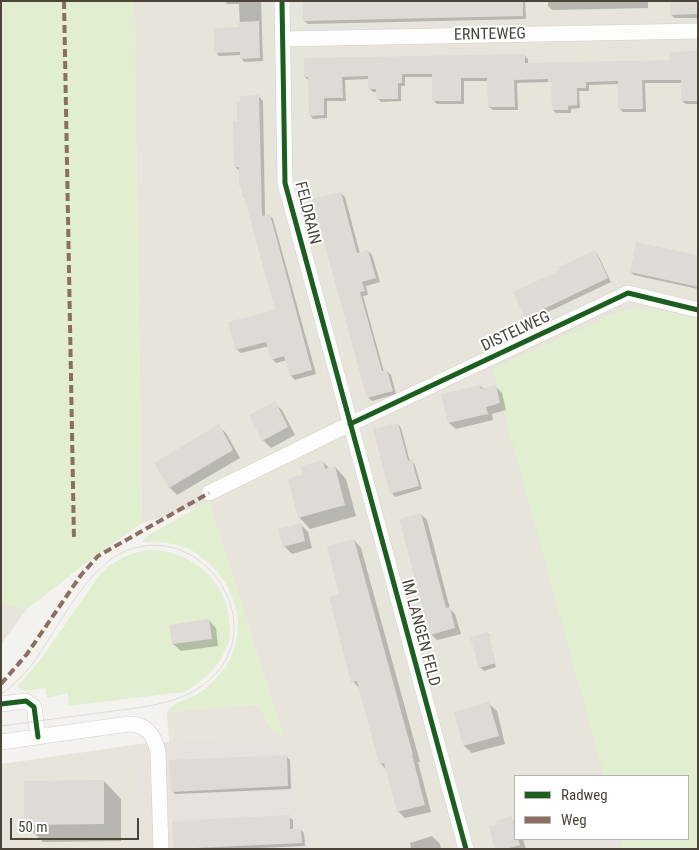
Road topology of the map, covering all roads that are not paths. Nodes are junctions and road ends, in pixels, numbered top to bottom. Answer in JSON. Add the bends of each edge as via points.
{"nodes":[{"id":1,"x":282,"y":1,"type":"edge"},
{"id":2,"x":698,"y":31,"type":"edge"},
{"id":3,"x":282,"y":39,"type":"junction"},
{"id":4,"x":698,"y":310,"type":"edge"},
{"id":5,"x":350,"y":424,"type":"junction"},
{"id":6,"x":209,"y":493,"type":"dead end"},
{"id":7,"x":1,"y":704,"type":"edge"},
{"id":8,"x":38,"y":737,"type":"junction"},
{"id":9,"x":1,"y":742,"type":"edge"},
{"id":10,"x":161,"y":849,"type":"edge"},
{"id":11,"x":466,"y":849,"type":"edge"}],
"edges":[{"from":1,"to":3,"type":"street","name":"FELDRAIN"},
{"from":2,"to":3,"type":"street","name":"ERNTEWEG"},
{"from":3,"to":5,"type":"street","name":"FELDRAIN","via":[[285,183]]},
{"from":4,"to":5,"type":"street","name":"DISTELWEG","via":[[628,293]]},
{"from":5,"to":6,"type":"street","name":"DISTELWEG"},
{"from":5,"to":11,"type":"street","name":"IM LANGEN FELD"},
{"from":7,"to":8,"type":"street","via":[[26,702],[34,707]]},
{"from":8,"to":9,"type":"street"},
{"from":8,"to":10,"type":"street","via":[[128,724],[149,730],[158,752]]}]}
